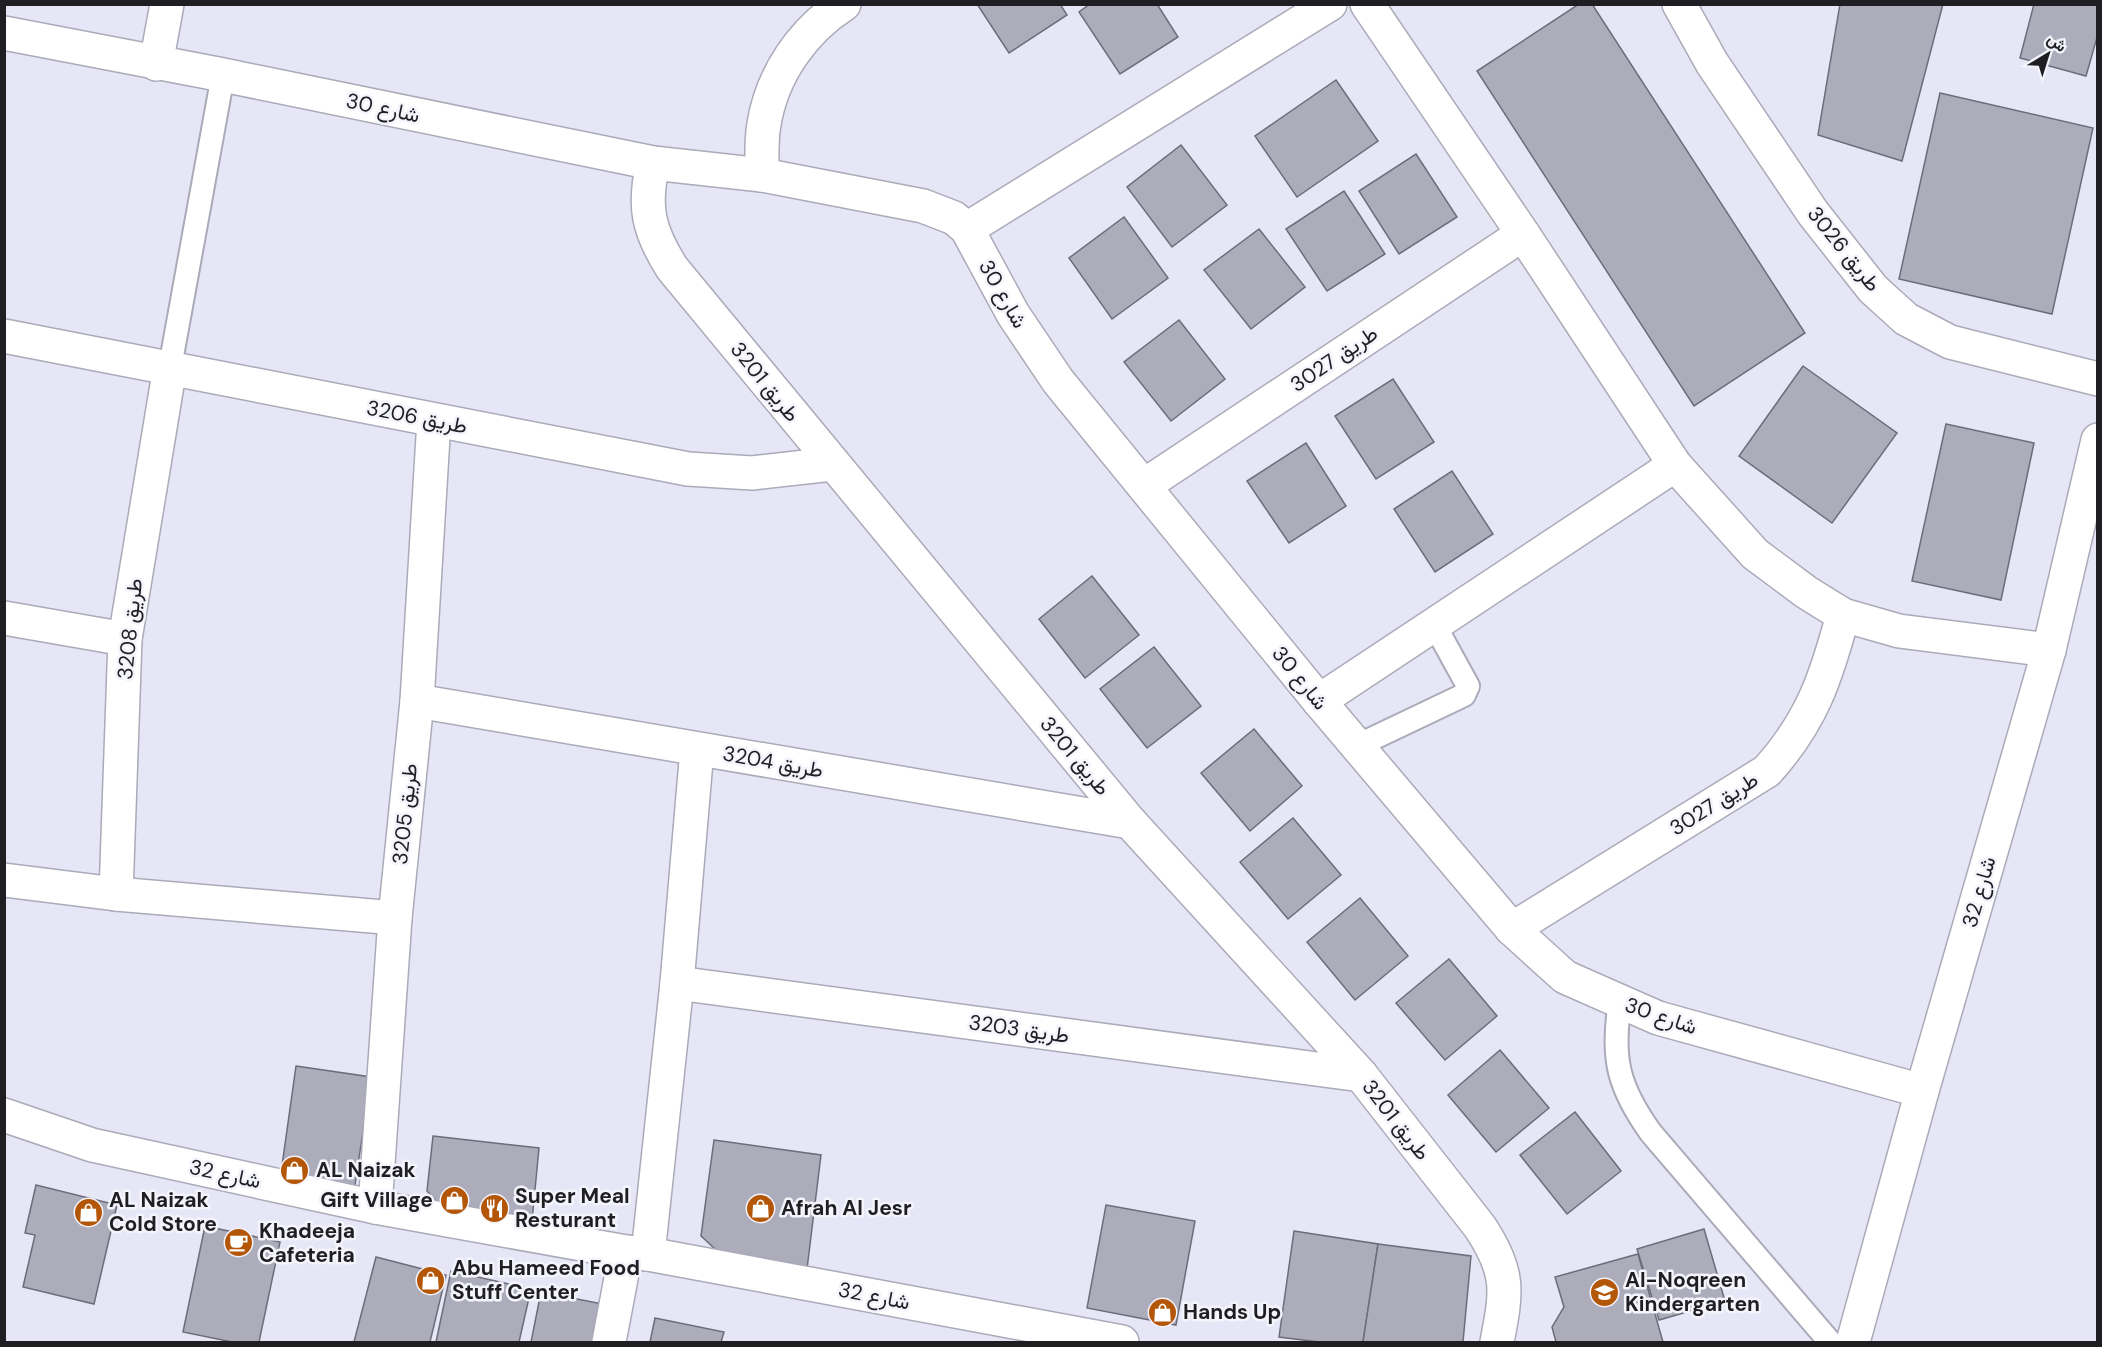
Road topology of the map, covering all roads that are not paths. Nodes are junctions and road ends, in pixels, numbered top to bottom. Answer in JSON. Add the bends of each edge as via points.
{"nodes":[{"id":1,"x":167,"y":4,"type":"edge"},
{"id":2,"x":844,"y":4,"type":"edge"},
{"id":3,"x":1330,"y":4,"type":"edge"},
{"id":4,"x":1366,"y":4,"type":"edge"},
{"id":5,"x":1679,"y":4,"type":"edge"},
{"id":6,"x":4,"y":33,"type":"edge"},
{"id":7,"x":156,"y":64,"type":"junction"},
{"id":8,"x":223,"y":75,"type":"junction"},
{"id":9,"x":653,"y":163,"type":"junction"},
{"id":10,"x":762,"y":175,"type":"junction"},
{"id":11,"x":967,"y":229,"type":"junction"},
{"id":12,"x":1523,"y":234,"type":"junction"},
{"id":13,"x":4,"y":336,"type":"edge"},
{"id":14,"x":170,"y":368,"type":"junction"},
{"id":15,"x":2097,"y":379,"type":"edge"},
{"id":16,"x":435,"y":420,"type":"junction"},
{"id":17,"x":2097,"y":440,"type":"edge"},
{"id":18,"x":832,"y":464,"type":"junction"},
{"id":19,"x":1675,"y":465,"type":"junction"},
{"id":20,"x":1145,"y":485,"type":"junction"},
{"id":21,"x":1843,"y":615,"type":"junction"},
{"id":22,"x":4,"y":618,"type":"edge"},
{"id":23,"x":1434,"y":624,"type":"junction"},
{"id":24,"x":125,"y":639,"type":"junction"},
{"id":25,"x":2049,"y":650,"type":"junction"},
{"id":26,"x":417,"y":701,"type":"junction"},
{"id":27,"x":1319,"y":701,"type":"junction"},
{"id":28,"x":1357,"y":746,"type":"junction"},
{"id":29,"x":697,"y":749,"type":"junction"},
{"id":30,"x":1130,"y":822,"type":"junction"},
{"id":31,"x":4,"y":880,"type":"edge"},
{"id":32,"x":116,"y":894,"type":"junction"},
{"id":33,"x":395,"y":918,"type":"junction"},
{"id":34,"x":1512,"y":929,"type":"junction"},
{"id":35,"x":677,"y":983,"type":"junction"},
{"id":36,"x":1620,"y":1002,"type":"junction"},
{"id":37,"x":1361,"y":1075,"type":"junction"},
{"id":38,"x":1922,"y":1091,"type":"junction"},
{"id":39,"x":4,"y":1114,"type":"edge"},
{"id":40,"x":375,"y":1207,"type":"junction"},
{"id":41,"x":637,"y":1253,"type":"junction"},
{"id":42,"x":609,"y":1342,"type":"edge"},
{"id":43,"x":1122,"y":1342,"type":"edge"},
{"id":44,"x":1497,"y":1342,"type":"edge"},
{"id":45,"x":1830,"y":1342,"type":"edge"},
{"id":46,"x":1853,"y":1342,"type":"edge"}],
"edges":[{"from":1,"to":7,"type":"street"},
{"from":2,"to":10,"type":"street","via":[[804,37],[778,77],[764,124]]},
{"from":3,"to":11,"type":"street"},
{"from":4,"to":12,"type":"street"},
{"from":5,"to":15,"type":"street","name":"طريق 3026","via":[[1712,63],[1813,213],[1873,289],[1906,319],[1950,342]]},
{"from":6,"to":7,"type":"street","name":"شارع 30"},
{"from":7,"to":8,"type":"street","name":"شارع 30"},
{"from":8,"to":9,"type":"street","name":"شارع 30"},
{"from":8,"to":14,"type":"lane"},
{"from":9,"to":10,"type":"street","name":"شارع 30"},
{"from":9,"to":18,"type":"street","name":"طريق 3201","via":[[647,211],[661,250]]},
{"from":10,"to":11,"type":"street","name":"شارع 30","via":[[922,206],[954,218]]},
{"from":11,"to":20,"type":"street","name":"شارع 30","via":[[1034,348]]},
{"from":12,"to":19,"type":"street"},
{"from":12,"to":20,"type":"street","name":"طريق 3027"},
{"from":13,"to":14,"type":"street","name":"طريق 3206"},
{"from":14,"to":16,"type":"street","name":"طريق 3206"},
{"from":14,"to":24,"type":"street","name":"طريق 3208"},
{"from":16,"to":18,"type":"street","name":"طريق 3206","via":[[720,472],[783,471]]},
{"from":16,"to":26,"type":"street","name":"طريق 3205"},
{"from":17,"to":25,"type":"street","name":"شارع 32"},
{"from":18,"to":30,"type":"street","name":"طريق 3201"},
{"from":19,"to":21,"type":"street","via":[[1755,554]]},
{"from":19,"to":23,"type":"street"},
{"from":20,"to":27,"type":"street","name":"شارع 30"},
{"from":21,"to":25,"type":"street","via":[[1899,632]]},
{"from":21,"to":34,"type":"street","name":"طريق 3027","via":[[1828,670],[1811,707],[1793,742],[1767,771]]},
{"from":22,"to":24,"type":"street"},
{"from":23,"to":27,"type":"street"},
{"from":23,"to":28,"type":"lane","via":[[1468,686],[1464,696]]},
{"from":24,"to":32,"type":"street","name":"طريق 3208"},
{"from":25,"to":38,"type":"street","name":"شارع 32"},
{"from":26,"to":29,"type":"street","name":"طريق 3204"},
{"from":26,"to":33,"type":"street","name":"طريق 3205"},
{"from":27,"to":28,"type":"street","name":"شارع 30"},
{"from":28,"to":34,"type":"street","name":"شارع 30"},
{"from":29,"to":30,"type":"street","name":"طريق 3204"},
{"from":29,"to":35,"type":"street"},
{"from":30,"to":37,"type":"street","name":"طريق 3201"},
{"from":31,"to":32,"type":"street"},
{"from":32,"to":33,"type":"street"},
{"from":33,"to":40,"type":"street","name":"طريق 3205"},
{"from":34,"to":36,"type":"street","name":"شارع 30","via":[[1565,977]]},
{"from":35,"to":37,"type":"street","name":"طريق 3203"},
{"from":35,"to":41,"type":"street"},
{"from":36,"to":38,"type":"street","name":"شارع 30","via":[[1658,1018]]},
{"from":36,"to":45,"type":"lane","via":[[1614,1036],[1618,1072],[1630,1104]]},
{"from":37,"to":44,"type":"street","name":"طريق 3201","via":[[1494,1249],[1503,1273],[1506,1299]]},
{"from":38,"to":46,"type":"street","name":"شارع 32"},
{"from":39,"to":40,"type":"street","name":"شارع 32","via":[[92,1145]]},
{"from":40,"to":41,"type":"street","name":"شارع 32"},
{"from":41,"to":42,"type":"street"},
{"from":41,"to":43,"type":"street","name":"شارع 32"}]}
